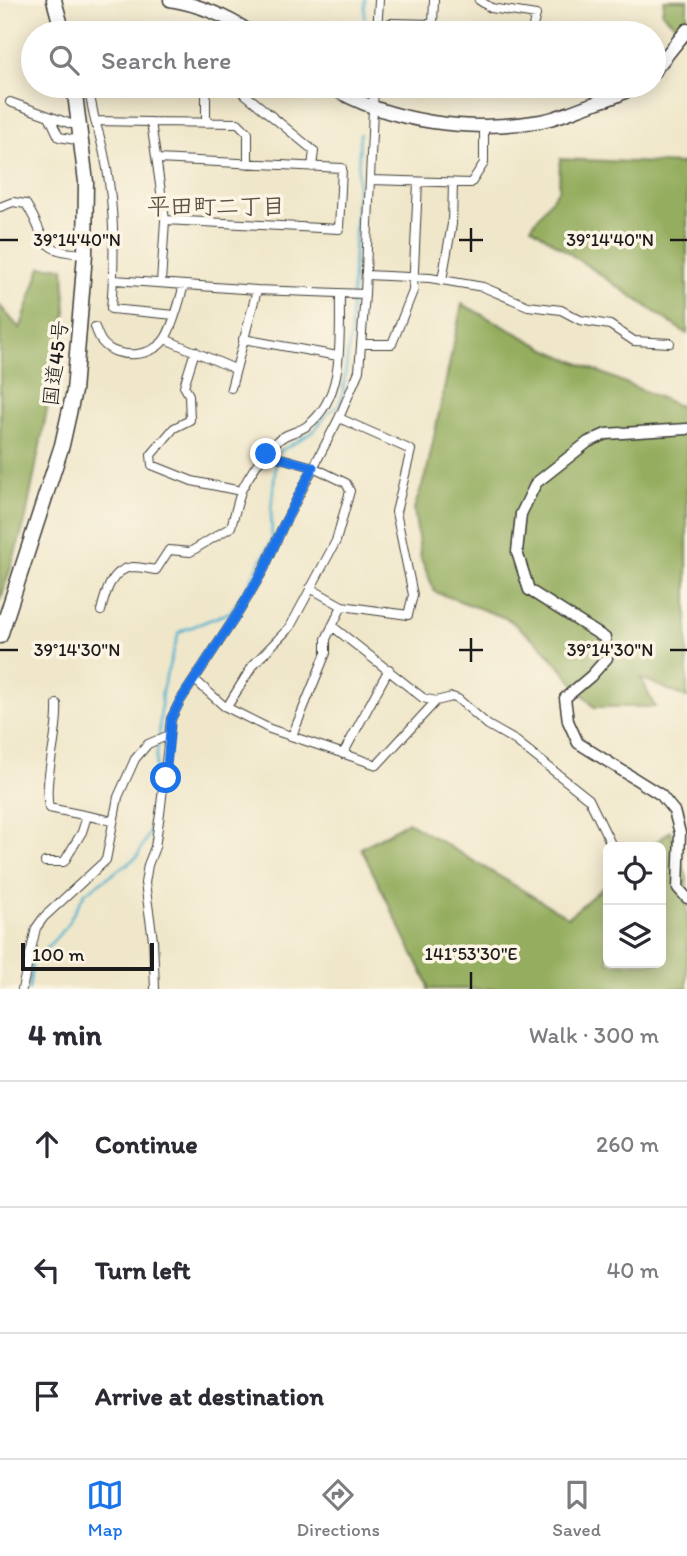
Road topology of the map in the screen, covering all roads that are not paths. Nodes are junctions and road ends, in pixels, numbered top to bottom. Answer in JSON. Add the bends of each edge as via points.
{"nodes":[{"id":1,"x":54,"y":0,"type":"edge"},
{"id":2,"x":170,"y":0,"type":"edge"},
{"id":3,"x":379,"y":0,"type":"edge"},
{"id":4,"x":434,"y":0,"type":"edge"},
{"id":5,"x":478,"y":0,"type":"edge"},
{"id":6,"x":232,"y":20,"type":"edge"},
{"id":7,"x":60,"y":21,"type":"edge"},
{"id":8,"x":378,"y":21,"type":"edge"},
{"id":9,"x":433,"y":21,"type":"edge"},
{"id":10,"x":534,"y":21,"type":"edge"},
{"id":11,"x":687,"y":30,"type":"edge"},
{"id":12,"x":666,"y":56,"type":"edge"},
{"id":13,"x":77,"y":98,"type":"edge"},
{"id":14,"x":91,"y":98,"type":"edge"},
{"id":15,"x":206,"y":98,"type":"edge"},
{"id":16,"x":250,"y":98,"type":"edge"},
{"id":17,"x":353,"y":98,"type":"edge"},
{"id":18,"x":373,"y":98,"type":"edge"},
{"id":19,"x":612,"y":98,"type":"edge"},
{"id":20,"x":10,"y":103,"type":"dead end"},
{"id":21,"x":373,"y":108,"type":"junction"},
{"id":22,"x":49,"y":116,"type":"junction"},
{"id":23,"x":96,"y":121,"type":"junction"},
{"id":24,"x":151,"y":122,"type":"junction"},
{"id":25,"x":206,"y":123,"type":"junction"},
{"id":26,"x":71,"y":124,"type":"dead end"},
{"id":27,"x":484,"y":125,"type":"junction"},
{"id":28,"x":87,"y":138,"type":"junction"},
{"id":29,"x":101,"y":139,"type":"junction"},
{"id":30,"x":157,"y":159,"type":"junction"},
{"id":31,"x":248,"y":164,"type":"junction"},
{"id":32,"x":313,"y":167,"type":"junction"},
{"id":33,"x":371,"y":180,"type":"junction"},
{"id":34,"x":418,"y":182,"type":"junction"},
{"id":35,"x":453,"y":183,"type":"junction"},
{"id":36,"x":1,"y":205,"type":"edge"},
{"id":37,"x":165,"y":220,"type":"junction"},
{"id":38,"x":85,"y":254,"type":"junction"},
{"id":39,"x":366,"y":275,"type":"junction"},
{"id":40,"x":414,"y":277,"type":"junction"},
{"id":41,"x":114,"y":280,"type":"junction"},
{"id":42,"x":442,"y":280,"type":"junction"},
{"id":43,"x":161,"y":283,"type":"junction"},
{"id":44,"x":184,"y":285,"type":"junction"},
{"id":45,"x":257,"y":290,"type":"junction"},
{"id":46,"x":352,"y":294,"type":"junction"},
{"id":47,"x":175,"y":315,"type":"junction"},
{"id":48,"x":95,"y":327,"type":"dead end"},
{"id":49,"x":165,"y":339,"type":"junction"},
{"id":50,"x":243,"y":339,"type":"junction"},
{"id":51,"x":670,"y":343,"type":"dead end"},
{"id":52,"x":362,"y":344,"type":"junction"},
{"id":53,"x":195,"y":351,"type":"junction"},
{"id":54,"x":338,"y":356,"type":"junction"},
{"id":55,"x":235,"y":369,"type":"junction"},
{"id":56,"x":231,"y":388,"type":"dead end"},
{"id":57,"x":339,"y":418,"type":"junction"},
{"id":58,"x":687,"y":429,"type":"edge"},
{"id":59,"x":273,"y":456,"type":"junction"},
{"id":60,"x":313,"y":467,"type":"junction"},
{"id":61,"x":241,"y":491,"type":"junction"},
{"id":62,"x":310,"y":588,"type":"junction"},
{"id":63,"x":342,"y":606,"type":"junction"},
{"id":64,"x":101,"y":611,"type":"dead end"},
{"id":65,"x":332,"y":626,"type":"junction"},
{"id":66,"x":0,"y":636,"type":"edge"},
{"id":67,"x":389,"y":670,"type":"junction"},
{"id":68,"x":195,"y":680,"type":"junction"},
{"id":69,"x":436,"y":701,"type":"junction"},
{"id":70,"x":57,"y":704,"type":"dead end"},
{"id":71,"x":227,"y":707,"type":"junction"},
{"id":72,"x":167,"y":736,"type":"junction"},
{"id":73,"x":292,"y":736,"type":"junction"},
{"id":74,"x":343,"y":754,"type":"junction"},
{"id":75,"x":87,"y":816,"type":"junction"},
{"id":76,"x":113,"y":821,"type":"junction"},
{"id":77,"x":610,"y":842,"type":"edge"},
{"id":78,"x":45,"y":862,"type":"dead end"},
{"id":79,"x":687,"y":898,"type":"edge"},
{"id":80,"x":22,"y":989,"type":"edge"},
{"id":81,"x":155,"y":989,"type":"edge"}],
"edges":[{"from":1,"to":7,"type":"highway"},
{"from":2,"to":6,"type":"main road"},
{"from":3,"to":8,"type":"street"},
{"from":4,"to":9,"type":"street"},
{"from":5,"to":10,"type":"street","via":[[491,8],[536,15]]},
{"from":11,"to":12,"type":"main road"},
{"from":13,"to":28,"type":"highway","name":"国道45号"},
{"from":14,"to":23,"type":"street"},
{"from":15,"to":25,"type":"street"},
{"from":16,"to":32,"type":"street","via":[[314,151]]},
{"from":17,"to":21,"type":"main road"},
{"from":18,"to":21,"type":"street"},
{"from":19,"to":27,"type":"main road","via":[[542,121]]},
{"from":20,"to":22,"type":"street"},
{"from":21,"to":27,"type":"main road","via":[[405,117]]},
{"from":21,"to":33,"type":"street"},
{"from":22,"to":26,"type":"street"},
{"from":22,"to":28,"type":"street","via":[[59,137]]},
{"from":23,"to":24,"type":"street"},
{"from":23,"to":29,"type":"street"},
{"from":24,"to":25,"type":"street"},
{"from":24,"to":30,"type":"street"},
{"from":25,"to":31,"type":"street","via":[[238,123],[248,134]]},
{"from":27,"to":35,"type":"street","via":[[484,163],[471,183]]},
{"from":28,"to":29,"type":"street"},
{"from":28,"to":38,"type":"highway","name":"国道45号"},
{"from":29,"to":41,"type":"street","via":[[110,187]]},
{"from":30,"to":31,"type":"street"},
{"from":30,"to":37,"type":"street"},
{"from":31,"to":32,"type":"street"},
{"from":32,"to":37,"type":"street","via":[[342,169],[339,229]]},
{"from":33,"to":34,"type":"street"},
{"from":33,"to":39,"type":"street"},
{"from":34,"to":35,"type":"street"},
{"from":34,"to":40,"type":"street"},
{"from":35,"to":42,"type":"street","via":[[452,224]]},
{"from":36,"to":38,"type":"street","via":[[26,204],[51,248]]},
{"from":37,"to":43,"type":"street"},
{"from":38,"to":66,"type":"highway","name":"国道45号","via":[[70,418]]},
{"from":39,"to":40,"type":"street"},
{"from":39,"to":46,"type":"street"},
{"from":40,"to":42,"type":"street"},
{"from":40,"to":52,"type":"street","via":[[392,344]]},
{"from":41,"to":43,"type":"street"},
{"from":41,"to":47,"type":"street","via":[[111,310]]},
{"from":42,"to":51,"type":"street","via":[[483,287],[528,306],[561,310],[580,320],[610,325],[634,341]]},
{"from":43,"to":44,"type":"street"},
{"from":44,"to":45,"type":"street"},
{"from":44,"to":47,"type":"street"},
{"from":45,"to":46,"type":"street"},
{"from":45,"to":50,"type":"street"},
{"from":46,"to":52,"type":"street"},
{"from":46,"to":54,"type":"street"},
{"from":47,"to":49,"type":"street"},
{"from":48,"to":49,"type":"street","via":[[102,342],[124,354],[150,351]]},
{"from":49,"to":53,"type":"street"},
{"from":50,"to":54,"type":"street"},
{"from":50,"to":55,"type":"street"},
{"from":52,"to":57,"type":"street","via":[[359,371]]},
{"from":53,"to":55,"type":"street"},
{"from":53,"to":61,"type":"street","via":[[184,386],[190,420],[174,428],[151,455],[152,465],[192,481]]},
{"from":54,"to":59,"type":"street","via":[[326,404],[308,426],[283,437]]},
{"from":55,"to":56,"type":"street"},
{"from":57,"to":60,"type":"street"},
{"from":57,"to":63,"type":"street","via":[[411,450],[396,512],[413,595],[408,615]]},
{"from":58,"to":79,"type":"street","via":[[606,434],[588,442],[536,483],[521,514],[517,551],[529,590],[605,638],[607,658],[565,698],[568,722],[578,743],[661,795],[674,811],[680,833],[678,888]]},
{"from":59,"to":60,"type":"street"},
{"from":59,"to":61,"type":"street","via":[[250,472]]},
{"from":60,"to":62,"type":"street","via":[[346,482],[350,491],[336,541]]},
{"from":60,"to":68,"type":"street","via":[[264,569]]},
{"from":61,"to":64,"type":"street","via":[[231,527],[190,552],[169,550],[156,570],[131,567],[116,575]]},
{"from":62,"to":63,"type":"street"},
{"from":62,"to":71,"type":"street","via":[[290,627],[253,665]]},
{"from":63,"to":65,"type":"street"},
{"from":65,"to":67,"type":"street"},
{"from":65,"to":73,"type":"street","via":[[326,653]]},
{"from":67,"to":69,"type":"street","via":[[423,698]]},
{"from":67,"to":74,"type":"street"},
{"from":68,"to":71,"type":"street"},
{"from":68,"to":72,"type":"street","via":[[176,710]]},
{"from":69,"to":74,"type":"street","via":[[377,765]]},
{"from":69,"to":77,"type":"street","via":[[458,699],[589,799]]},
{"from":70,"to":75,"type":"street","via":[[49,808]]},
{"from":71,"to":73,"type":"street"},
{"from":72,"to":76,"type":"street","via":[[148,744],[135,759]]},
{"from":72,"to":81,"type":"street","via":[[160,814],[145,883]]},
{"from":73,"to":74,"type":"street"},
{"from":75,"to":76,"type":"street"},
{"from":75,"to":78,"type":"street","via":[[64,862]]},
{"from":76,"to":80,"type":"street","via":[[106,860],[36,928]]}]}
